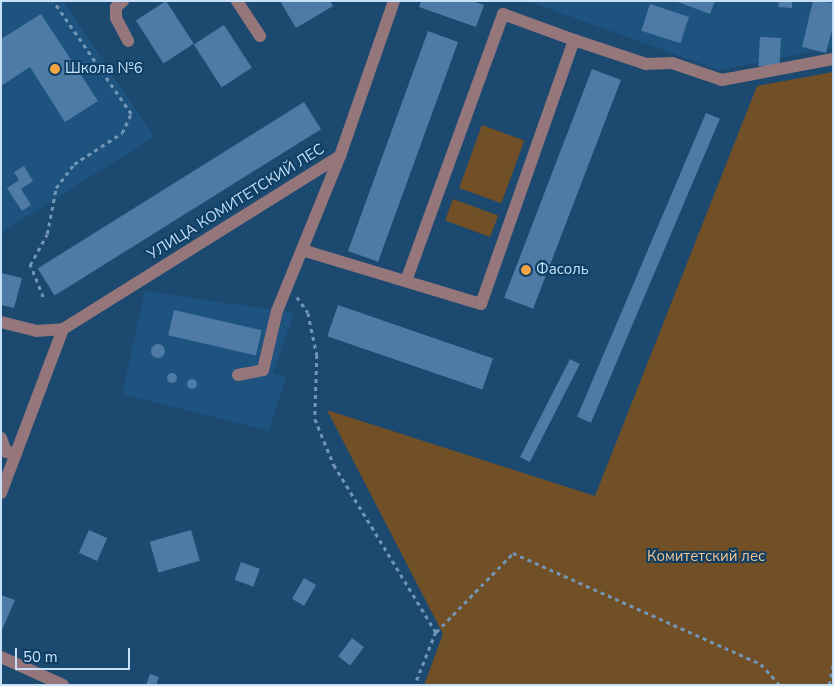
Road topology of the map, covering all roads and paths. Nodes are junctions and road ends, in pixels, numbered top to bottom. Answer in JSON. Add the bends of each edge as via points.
{"nodes":[{"id":1,"x":53,"y":1,"type":"edge"},
{"id":2,"x":123,"y":1,"type":"edge"},
{"id":3,"x":237,"y":1,"type":"edge"},
{"id":4,"x":394,"y":1,"type":"edge"},
{"id":5,"x":260,"y":36,"type":"dead end"},
{"id":6,"x":574,"y":40,"type":"junction"},
{"id":7,"x":128,"y":41,"type":"dead end"},
{"id":8,"x":833,"y":59,"type":"edge"},
{"id":9,"x":340,"y":156,"type":"junction"},
{"id":10,"x":302,"y":250,"type":"junction"},
{"id":11,"x":406,"y":281,"type":"junction"},
{"id":12,"x":287,"y":284,"type":"junction"},
{"id":13,"x":43,"y":297,"type":"dead end"},
{"id":14,"x":1,"y":322,"type":"edge"},
{"id":15,"x":63,"y":329,"type":"junction"},
{"id":16,"x":238,"y":375,"type":"dead end"},
{"id":17,"x":1,"y":438,"type":"edge"},
{"id":18,"x":16,"y":453,"type":"junction"},
{"id":19,"x":1,"y":493,"type":"edge"},
{"id":20,"x":436,"y":632,"type":"junction"},
{"id":21,"x":1,"y":657,"type":"edge"},
{"id":22,"x":833,"y":664,"type":"edge"},
{"id":23,"x":63,"y":685,"type":"edge"},
{"id":24,"x":414,"y":685,"type":"edge"},
{"id":25,"x":780,"y":685,"type":"edge"},
{"id":26,"x":829,"y":685,"type":"edge"}],
"edges":[{"from":1,"to":13,"type":"path","via":[[131,114],[122,133],[74,164],[56,188],[47,234],[30,264]]},
{"from":2,"to":7,"type":"street","via":[[116,7],[116,18]]},
{"from":3,"to":5,"type":"street"},
{"from":4,"to":9,"type":"street","name":"УЛИЦА КОМИТЕТСКИЙ ЛЕС"},
{"from":6,"to":8,"type":"street","via":[[646,64],[672,63],[722,80]]},
{"from":6,"to":11,"type":"street","via":[[481,304]]},
{"from":6,"to":11,"type":"street","via":[[503,14]]},
{"from":9,"to":10,"type":"street"},
{"from":9,"to":15,"type":"street","name":"УЛИЦА КОМИТЕТСКИЙ ЛЕС"},
{"from":10,"to":11,"type":"street"},
{"from":10,"to":12,"type":"street"},
{"from":12,"to":16,"type":"street","via":[[263,370]]},
{"from":12,"to":20,"type":"path","via":[[308,313],[316,355],[315,419],[334,465]]},
{"from":14,"to":15,"type":"street","name":"УЛИЦА КОМИТЕТСКИЙ ЛЕС","via":[[36,330]]},
{"from":15,"to":18,"type":"street"},
{"from":17,"to":18,"type":"street","via":[[6,452]]},
{"from":18,"to":19,"type":"street"},
{"from":20,"to":24,"type":"path"},
{"from":20,"to":25,"type":"path","via":[[513,553],[761,664]]},
{"from":21,"to":23,"type":"street"},
{"from":22,"to":26,"type":"path"}]}
